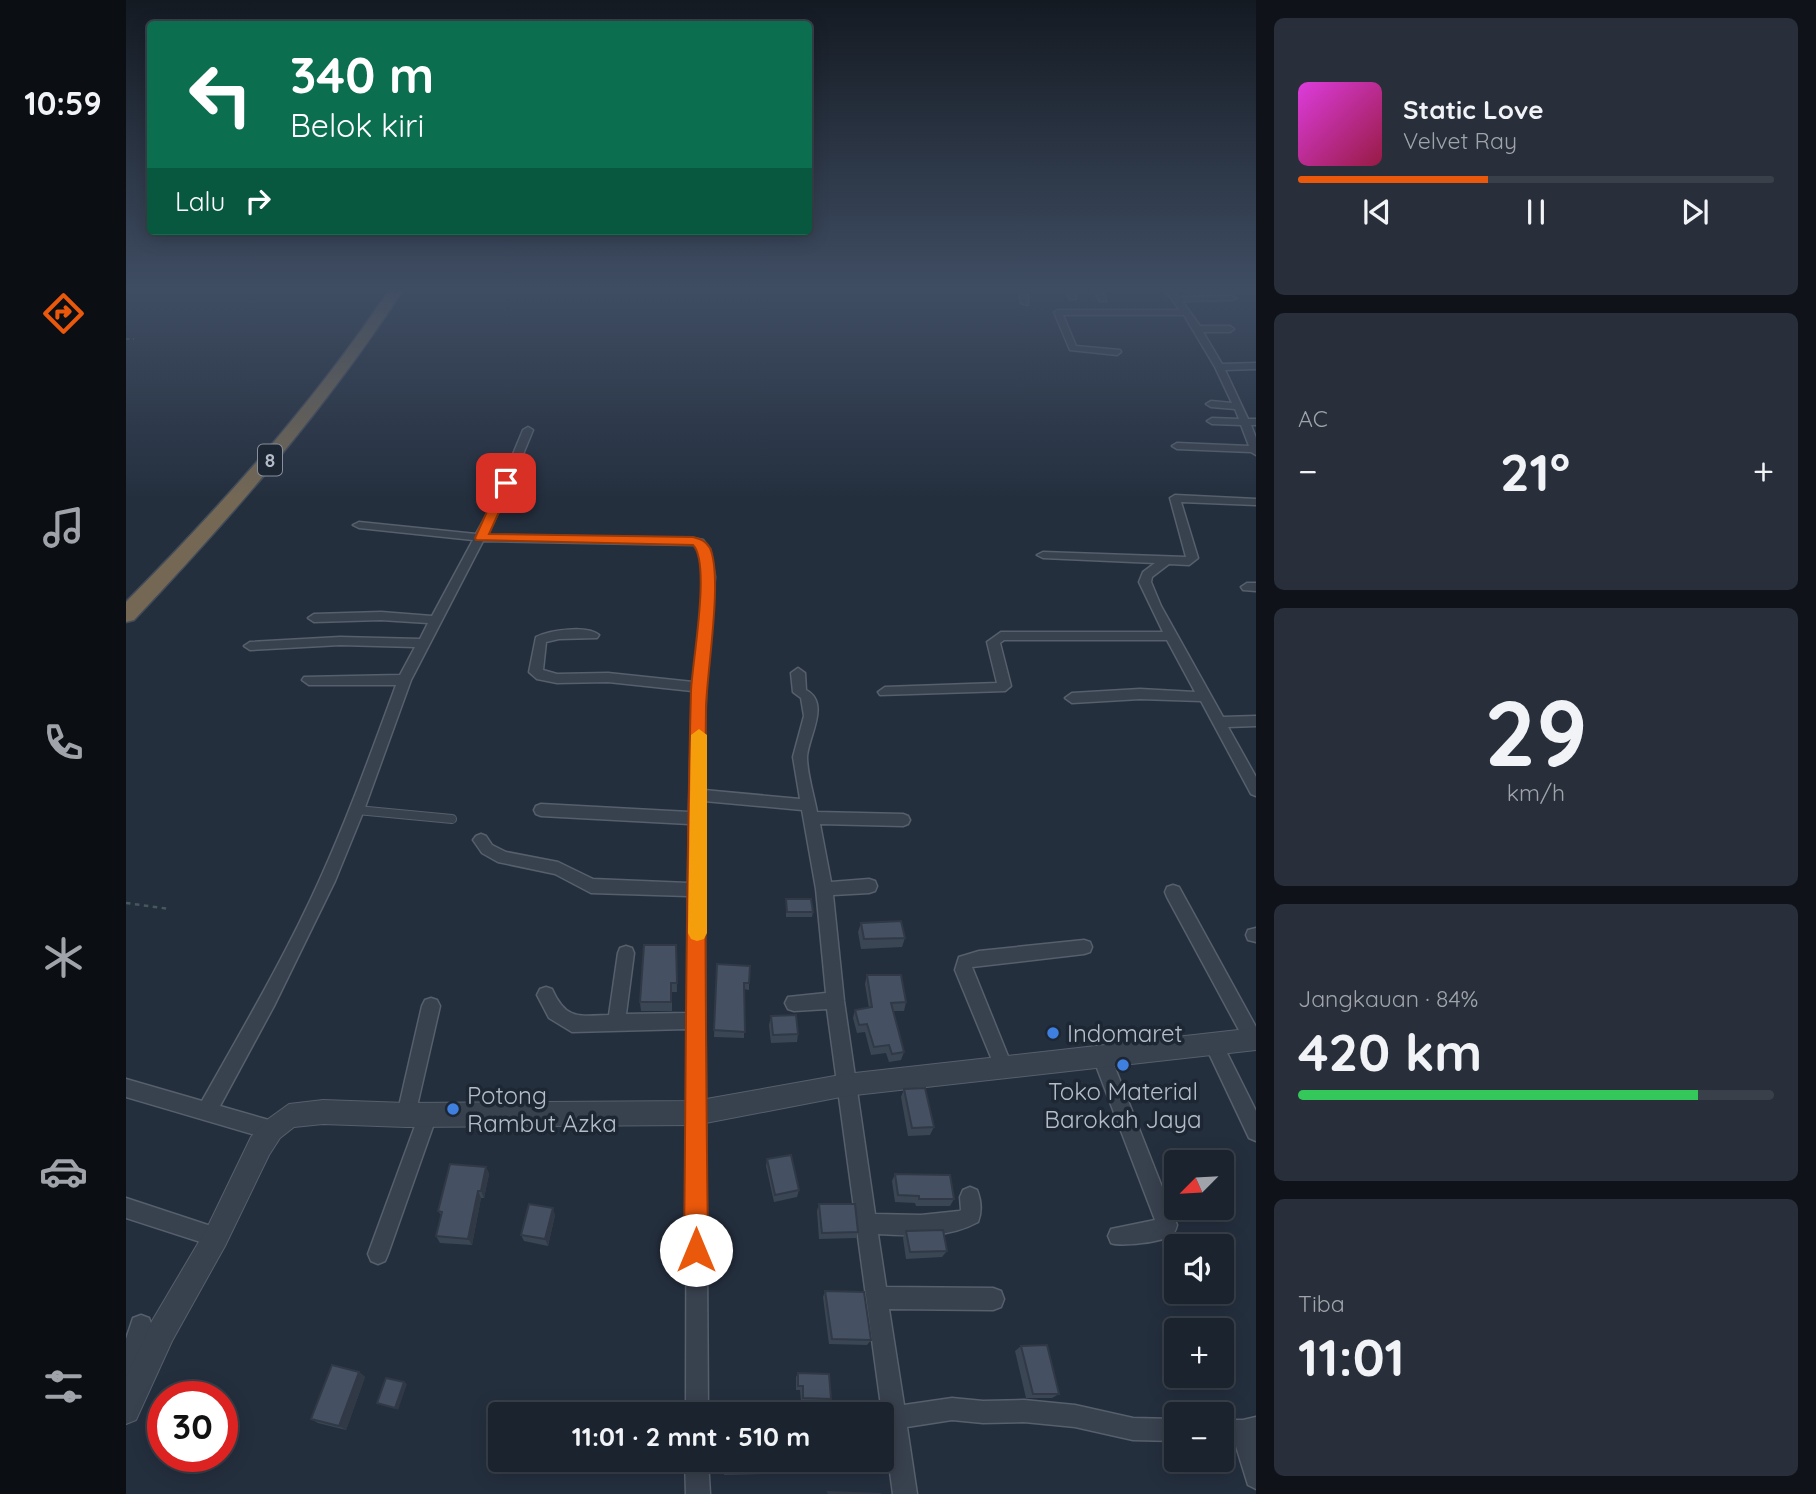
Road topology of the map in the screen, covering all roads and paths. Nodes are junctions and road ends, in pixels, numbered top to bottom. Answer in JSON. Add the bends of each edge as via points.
{"nodes":[{"id":1,"x":333,"y":360,"type":"edge"},
{"id":2,"x":348,"y":360,"type":"edge"},
{"id":3,"x":1214,"y":360,"type":"edge"},
{"id":4,"x":1256,"y":366,"type":"edge"},
{"id":5,"x":1219,"y":368,"type":"junction"},
{"id":6,"x":1211,"y":404,"type":"dead end"},
{"id":7,"x":1237,"y":406,"type":"junction"},
{"id":8,"x":1213,"y":421,"type":"dead end"},
{"id":9,"x":1251,"y":423,"type":"edge"},
{"id":10,"x":528,"y":430,"type":"dead end"},
{"id":11,"x":1254,"y":436,"type":"edge"},
{"id":12,"x":1177,"y":446,"type":"dead end"},
{"id":13,"x":1255,"y":450,"type":"edge"},
{"id":14,"x":1256,"y":502,"type":"edge"},
{"id":15,"x":359,"y":525,"type":"dead end"},
{"id":16,"x":481,"y":538,"type":"junction"},
{"id":17,"x":1043,"y":555,"type":"dead end"},
{"id":18,"x":1165,"y":561,"type":"junction"},
{"id":19,"x":126,"y":590,"type":"edge"},
{"id":20,"x":126,"y":615,"type":"edge"},
{"id":21,"x":314,"y":618,"type":"dead end"},
{"id":22,"x":437,"y":620,"type":"junction"},
{"id":23,"x":593,"y":635,"type":"dead end"},
{"id":24,"x":1172,"y":636,"type":"junction"},
{"id":25,"x":424,"y":643,"type":"junction"},
{"id":26,"x":250,"y":646,"type":"dead end"},
{"id":27,"x":798,"y":673,"type":"dead end"},
{"id":28,"x":309,"y":680,"type":"dead end"},
{"id":29,"x":404,"y":680,"type":"junction"},
{"id":30,"x":699,"y":687,"type":"junction"},
{"id":31,"x":885,"y":692,"type":"dead end"},
{"id":32,"x":1206,"y":697,"type":"junction"},
{"id":33,"x":1072,"y":698,"type":"dead end"},
{"id":34,"x":1256,"y":721,"type":"edge"},
{"id":35,"x":1221,"y":722,"type":"junction"},
{"id":36,"x":1256,"y":790,"type":"edge"},
{"id":37,"x":699,"y":795,"type":"junction"},
{"id":38,"x":356,"y":810,"type":"junction"},
{"id":39,"x":541,"y":810,"type":"dead end"},
{"id":40,"x":810,"y":812,"type":"junction"},
{"id":41,"x":696,"y":818,"type":"junction"},
{"id":42,"x":452,"y":819,"type":"dead end"},
{"id":43,"x":903,"y":820,"type":"dead end"},
{"id":44,"x":481,"y":840,"type":"dead end"},
{"id":45,"x":869,"y":886,"type":"dead end"},
{"id":46,"x":824,"y":889,"type":"junction"},
{"id":47,"x":697,"y":890,"type":"junction"},
{"id":48,"x":1173,"y":892,"type":"dead end"},
{"id":49,"x":126,"y":903,"type":"edge"},
{"id":50,"x":170,"y":909,"type":"dead end"},
{"id":51,"x":1084,"y":947,"type":"dead end"},
{"id":52,"x":626,"y":953,"type":"dead end"},
{"id":53,"x":546,"y":995,"type":"dead end"},
{"id":54,"x":835,"y":1001,"type":"junction"},
{"id":55,"x":794,"y":1003,"type":"dead end"},
{"id":56,"x":431,"y":1006,"type":"dead end"},
{"id":57,"x":698,"y":1021,"type":"junction"},
{"id":58,"x":616,"y":1024,"type":"junction"},
{"id":59,"x":1254,"y":1039,"type":"edge"},
{"id":60,"x":1214,"y":1045,"type":"junction"},
{"id":61,"x":1101,"y":1055,"type":"junction"},
{"id":62,"x":1003,"y":1066,"type":"junction"},
{"id":63,"x":846,"y":1085,"type":"junction"},
{"id":64,"x":126,"y":1088,"type":"edge"},
{"id":65,"x":207,"y":1111,"type":"junction"},
{"id":66,"x":695,"y":1113,"type":"junction"},
{"id":67,"x":417,"y":1115,"type":"junction"},
{"id":68,"x":272,"y":1130,"type":"junction"},
{"id":69,"x":1256,"y":1130,"type":"edge"},
{"id":70,"x":970,"y":1197,"type":"dead end"},
{"id":71,"x":126,"y":1208,"type":"edge"},
{"id":72,"x":866,"y":1224,"type":"junction"},
{"id":73,"x":1118,"y":1236,"type":"dead end"},
{"id":74,"x":216,"y":1237,"type":"junction"},
{"id":75,"x":378,"y":1254,"type":"dead end"},
{"id":76,"x":877,"y":1298,"type":"junction"},
{"id":77,"x":993,"y":1299,"type":"dead end"},
{"id":78,"x":143,"y":1326,"type":"edge"},
{"id":79,"x":130,"y":1401,"type":"edge"},
{"id":80,"x":697,"y":1402,"type":"edge"},
{"id":81,"x":891,"y":1402,"type":"edge"},
{"id":82,"x":894,"y":1418,"type":"edge"},
{"id":83,"x":894,"y":1424,"type":"edge"},
{"id":84,"x":1164,"y":1430,"type":"edge"},
{"id":85,"x":1240,"y":1430,"type":"edge"},
{"id":86,"x":697,"y":1472,"type":"edge"},
{"id":87,"x":1256,"y":1477,"type":"edge"},
{"id":88,"x":698,"y":1494,"type":"edge"},
{"id":89,"x":905,"y":1494,"type":"edge"}],
"edges":[{"from":1,"to":19,"type":"highway","number":"8","via":[[213,504]]},
{"from":2,"to":20,"type":"highway","number":"8","via":[[232,505]]},
{"from":3,"to":5,"type":"street"},
{"from":4,"to":5,"type":"street"},
{"from":5,"to":7,"type":"street"},
{"from":6,"to":7,"type":"street"},
{"from":7,"to":9,"type":"street"},
{"from":8,"to":9,"type":"street"},
{"from":9,"to":11,"type":"street"},
{"from":10,"to":16,"type":"street"},
{"from":11,"to":13,"type":"street"},
{"from":12,"to":13,"type":"street"},
{"from":14,"to":18,"type":"street","via":[[1175,498],[1192,558]]},
{"from":15,"to":16,"type":"street"},
{"from":16,"to":22,"type":"street"},
{"from":16,"to":30,"type":"street","via":[[698,542],[704,549],[709,576]]},
{"from":17,"to":18,"type":"street"},
{"from":18,"to":24,"type":"street","via":[[1145,582]]},
{"from":21,"to":22,"type":"street"},
{"from":22,"to":25,"type":"street"},
{"from":23,"to":30,"type":"street","via":[[542,638],[536,672]]},
{"from":24,"to":31,"type":"street","via":[[1001,636],[993,642],[1004,686],[1000,688]]},
{"from":24,"to":32,"type":"street"},
{"from":25,"to":26,"type":"street"},
{"from":25,"to":29,"type":"street"},
{"from":27,"to":40,"type":"street","via":[[800,692],[807,696],[811,716],[800,757]]},
{"from":28,"to":29,"type":"street"},
{"from":29,"to":38,"type":"street"},
{"from":30,"to":37,"type":"street"},
{"from":32,"to":33,"type":"street"},
{"from":32,"to":35,"type":"street"},
{"from":34,"to":35,"type":"street"},
{"from":35,"to":36,"type":"street"},
{"from":37,"to":40,"type":"street"},
{"from":37,"to":41,"type":"street"},
{"from":38,"to":42,"type":"lane"},
{"from":38,"to":65,"type":"street","via":[[286,964]]},
{"from":39,"to":41,"type":"street"},
{"from":40,"to":43,"type":"street"},
{"from":40,"to":46,"type":"street"},
{"from":41,"to":47,"type":"street"},
{"from":44,"to":47,"type":"street","via":[[503,858],[558,868],[591,886]]},
{"from":45,"to":46,"type":"street"},
{"from":46,"to":54,"type":"street"},
{"from":47,"to":57,"type":"street"},
{"from":48,"to":59,"type":"street"},
{"from":49,"to":50,"type":"path"},
{"from":51,"to":62,"type":"street","via":[[965,962],[963,970]]},
{"from":52,"to":58,"type":"street"},
{"from":53,"to":58,"type":"street","via":[[549,1007],[572,1024]]},
{"from":54,"to":55,"type":"street"},
{"from":54,"to":63,"type":"street"},
{"from":56,"to":67,"type":"street"},
{"from":57,"to":58,"type":"street"},
{"from":57,"to":66,"type":"street"},
{"from":59,"to":60,"type":"street"},
{"from":60,"to":61,"type":"street"},
{"from":60,"to":69,"type":"street"},
{"from":61,"to":62,"type":"street"},
{"from":61,"to":73,"type":"street","via":[[1167,1225]]},
{"from":62,"to":63,"type":"street"},
{"from":63,"to":66,"type":"street"},
{"from":63,"to":72,"type":"street"},
{"from":64,"to":65,"type":"street"},
{"from":65,"to":68,"type":"street"},
{"from":66,"to":67,"type":"street"},
{"from":66,"to":80,"type":"street"},
{"from":67,"to":68,"type":"street","via":[[323,1112],[289,1116]]},
{"from":67,"to":75,"type":"street"},
{"from":68,"to":74,"type":"street"},
{"from":70,"to":72,"type":"street","via":[[971,1215],[964,1220]]},
{"from":71,"to":74,"type":"street"},
{"from":72,"to":76,"type":"street"},
{"from":74,"to":78,"type":"street"},
{"from":76,"to":77,"type":"street"},
{"from":76,"to":81,"type":"street"},
{"from":78,"to":79,"type":"street"},
{"from":82,"to":84,"type":"street","via":[[951,1409],[1024,1411]]},
{"from":83,"to":89,"type":"street"},
{"from":85,"to":87,"type":"street"},
{"from":86,"to":88,"type":"street"}]}
